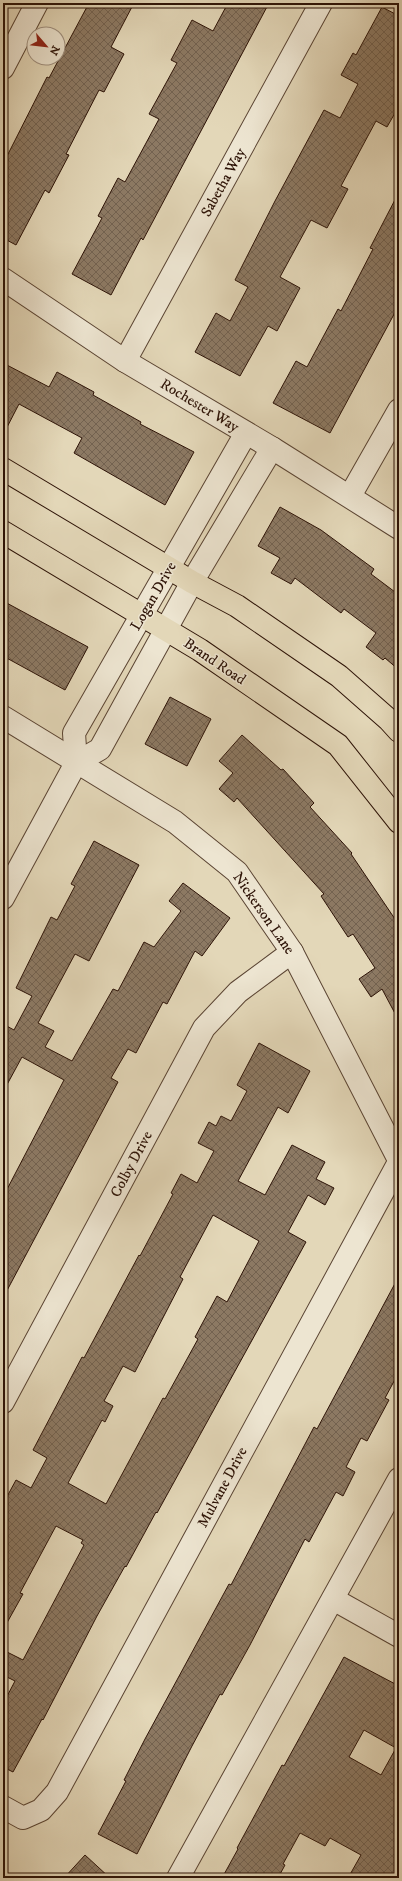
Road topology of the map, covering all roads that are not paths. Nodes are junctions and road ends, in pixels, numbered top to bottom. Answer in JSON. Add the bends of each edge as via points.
{"nodes":[{"id":1,"x":37,"y":3,"type":"edge"},
{"id":2,"x":321,"y":3,"type":"edge"},
{"id":3,"x":3,"y":68,"type":"edge"},
{"id":4,"x":3,"y":279,"type":"edge"},
{"id":5,"x":125,"y":361,"type":"junction"},
{"id":6,"x":399,"y":410,"type":"edge"},
{"id":7,"x":246,"y":432,"type":"junction"},
{"id":8,"x":272,"y":448,"type":"junction"},
{"id":9,"x":3,"y":469,"type":"edge"},
{"id":10,"x":350,"y":496,"type":"junction"},
{"id":11,"x":399,"y":528,"type":"edge"},
{"id":12,"x":3,"y":532,"type":"edge"},
{"id":13,"x":168,"y":568,"type":"junction"},
{"id":14,"x":192,"y":582,"type":"junction"},
{"id":15,"x":142,"y":615,"type":"junction"},
{"id":16,"x":166,"y":629,"type":"junction"},
{"id":17,"x":3,"y":717,"type":"edge"},
{"id":18,"x":399,"y":731,"type":"edge"},
{"id":19,"x":76,"y":763,"type":"junction"},
{"id":20,"x":399,"y":822,"type":"edge"},
{"id":21,"x":3,"y":898,"type":"edge"},
{"id":22,"x":292,"y":952,"type":"junction"},
{"id":23,"x":399,"y":1161,"type":"edge"},
{"id":24,"x":3,"y":1402,"type":"edge"},
{"id":25,"x":399,"y":1479,"type":"edge"},
{"id":26,"x":333,"y":1599,"type":"junction"},
{"id":27,"x":399,"y":1636,"type":"edge"},
{"id":28,"x":3,"y":1807,"type":"edge"},
{"id":29,"x":178,"y":1878,"type":"edge"}],
"edges":[{"from":1,"to":3,"type":"street"},
{"from":2,"to":5,"type":"street","name":"Sabetha Way"},
{"from":4,"to":5,"type":"street","name":"Rochester Way"},
{"from":5,"to":7,"type":"street","name":"Rochester Way"},
{"from":6,"to":10,"type":"street"},
{"from":7,"to":8,"type":"street","name":"Rochester Way"},
{"from":7,"to":13,"type":"street","name":"Logan Drive"},
{"from":8,"to":10,"type":"street","name":"Rochester Way"},
{"from":8,"to":14,"type":"street","name":"Logan Drive"},
{"from":9,"to":13,"type":"main road"},
{"from":10,"to":11,"type":"street","name":"Rochester Way"},
{"from":12,"to":15,"type":"main road","name":"Brand Road"},
{"from":13,"to":14,"type":"main road"},
{"from":13,"to":15,"type":"street","name":"Logan Drive"},
{"from":14,"to":16,"type":"street","name":"Logan Drive"},
{"from":14,"to":18,"type":"main road","via":[[238,606],[339,676]]},
{"from":15,"to":16,"type":"main road","name":"Brand Road"},
{"from":15,"to":19,"type":"street","name":"Logan Drive","via":[[74,733]]},
{"from":16,"to":19,"type":"street","name":"Logan Drive","via":[[100,749]]},
{"from":16,"to":20,"type":"main road","name":"Brand Road","via":[[338,745]]},
{"from":17,"to":19,"type":"street","name":"Nickerson Lane"},
{"from":19,"to":21,"type":"street"},
{"from":19,"to":22,"type":"street","name":"Nickerson Lane","via":[[175,822],[237,872]]},
{"from":22,"to":23,"type":"street","name":"Nickerson Lane"},
{"from":22,"to":24,"type":"street","name":"Colby Drive","via":[[238,992],[204,1028]]},
{"from":23,"to":28,"type":"street","name":"Mulvane Drive","via":[[57,1792],[41,1810],[23,1818]]},
{"from":25,"to":26,"type":"street"},
{"from":26,"to":27,"type":"street"},
{"from":26,"to":29,"type":"street"}]}
